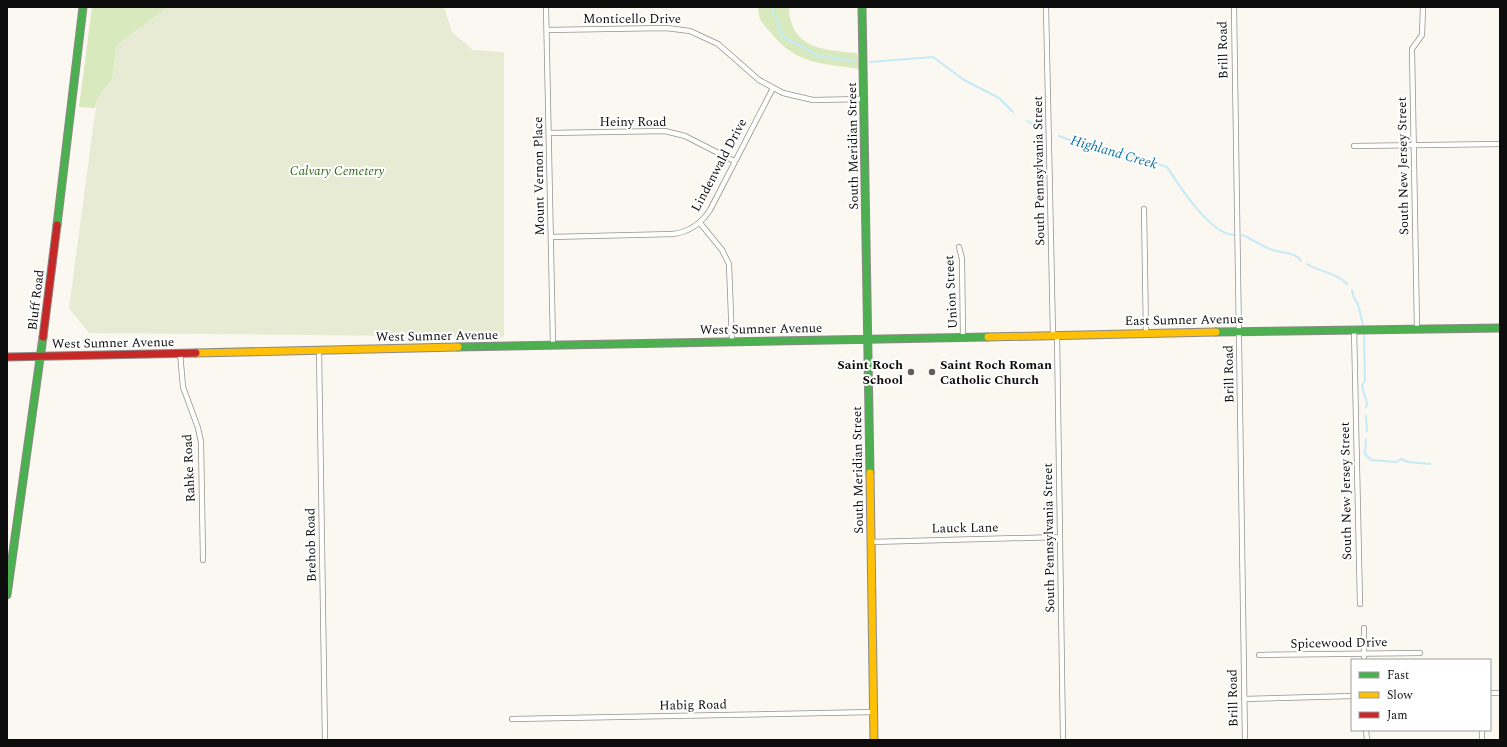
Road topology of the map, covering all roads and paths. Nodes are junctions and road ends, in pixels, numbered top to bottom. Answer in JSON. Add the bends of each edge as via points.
{"nodes":[{"id":1,"x":83,"y":7,"type":"edge"},
{"id":2,"x":546,"y":7,"type":"edge"},
{"id":3,"x":862,"y":7,"type":"edge"},
{"id":4,"x":1046,"y":7,"type":"edge"},
{"id":5,"x":1234,"y":7,"type":"edge"},
{"id":6,"x":1423,"y":7,"type":"edge"},
{"id":7,"x":547,"y":30,"type":"junction"},
{"id":8,"x":773,"y":88,"type":"junction"},
{"id":9,"x":864,"y":99,"type":"junction"},
{"id":10,"x":549,"y":134,"type":"junction"},
{"id":11,"x":1500,"y":144,"type":"edge"},
{"id":12,"x":1414,"y":145,"type":"junction"},
{"id":13,"x":1354,"y":146,"type":"dead end"},
{"id":14,"x":734,"y":161,"type":"junction"},
{"id":15,"x":1144,"y":209,"type":"dead end"},
{"id":16,"x":700,"y":223,"type":"junction"},
{"id":17,"x":551,"y":237,"type":"junction"},
{"id":18,"x":959,"y":247,"type":"dead end"},
{"id":19,"x":1417,"y":328,"type":"junction"},
{"id":20,"x":1500,"y":328,"type":"edge"},
{"id":21,"x":1354,"y":329,"type":"junction"},
{"id":22,"x":1240,"y":331,"type":"junction"},
{"id":23,"x":1146,"y":333,"type":"junction"},
{"id":24,"x":1055,"y":335,"type":"junction"},
{"id":25,"x":963,"y":336,"type":"junction"},
{"id":26,"x":868,"y":340,"type":"junction"},
{"id":27,"x":732,"y":342,"type":"junction"},
{"id":28,"x":554,"y":345,"type":"junction"},
{"id":29,"x":319,"y":350,"type":"junction"},
{"id":30,"x":180,"y":353,"type":"junction"},
{"id":31,"x":42,"y":356,"type":"junction"},
{"id":32,"x":7,"y":357,"type":"edge"},
{"id":33,"x":1060,"y":537,"type":"junction"},
{"id":34,"x":871,"y":542,"type":"junction"},
{"id":35,"x":203,"y":560,"type":"dead end"},
{"id":36,"x":7,"y":595,"type":"edge"},
{"id":37,"x":1360,"y":604,"type":"dead end"},
{"id":38,"x":1364,"y":628,"type":"dead end"},
{"id":39,"x":1420,"y":653,"type":"dead end"},
{"id":40,"x":1364,"y":654,"type":"junction"},
{"id":41,"x":1259,"y":655,"type":"dead end"},
{"id":42,"x":1364,"y":659,"type":"edge"},
{"id":43,"x":1351,"y":696,"type":"edge"},
{"id":44,"x":1244,"y":699,"type":"junction"},
{"id":45,"x":874,"y":712,"type":"junction"},
{"id":46,"x":512,"y":719,"type":"dead end"},
{"id":47,"x":325,"y":740,"type":"edge"},
{"id":48,"x":874,"y":740,"type":"edge"},
{"id":49,"x":1063,"y":740,"type":"edge"},
{"id":50,"x":1245,"y":740,"type":"edge"}],
"edges":[{"from":1,"to":31,"type":"street","name":"Bluff Road"},
{"from":2,"to":7,"type":"street","name":"Mount Vernon Place"},
{"from":3,"to":9,"type":"street","name":"South Meridian Street"},
{"from":4,"to":24,"type":"street","name":"South Pennsylvania Street"},
{"from":5,"to":22,"type":"street","name":"Brill Road"},
{"from":6,"to":12,"type":"street","name":"South New Jersey Street","via":[[1422,35],[1412,49]]},
{"from":7,"to":8,"type":"street","name":"Monticello Drive","via":[[666,28],[690,31],[723,47],[759,80]]},
{"from":7,"to":10,"type":"street","name":"Mount Vernon Place"},
{"from":8,"to":9,"type":"street","name":"Monticello Drive","via":[[794,97],[813,100]]},
{"from":8,"to":14,"type":"street","name":"Lindenwald Drive"},
{"from":9,"to":26,"type":"street","name":"South Meridian Street"},
{"from":10,"to":14,"type":"street","name":"Heiny Road","via":[[665,131],[685,136]]},
{"from":10,"to":17,"type":"street","name":"Mount Vernon Place"},
{"from":11,"to":12,"type":"street"},
{"from":12,"to":13,"type":"street"},
{"from":12,"to":19,"type":"street","name":"South New Jersey Street"},
{"from":14,"to":16,"type":"street","name":"Lindenwald Drive","via":[[710,210]]},
{"from":15,"to":23,"type":"street"},
{"from":16,"to":17,"type":"street","name":"Lindenwald Drive","via":[[685,232],[673,234]]},
{"from":16,"to":27,"type":"street","via":[[722,250],[729,264]]},
{"from":17,"to":28,"type":"street","name":"Mount Vernon Place"},
{"from":18,"to":25,"type":"street","name":"Union Street","via":[[962,258]]},
{"from":19,"to":20,"type":"street","name":"East Sumner Avenue"},
{"from":19,"to":21,"type":"street","name":"East Sumner Avenue"},
{"from":21,"to":22,"type":"street","name":"East Sumner Avenue"},
{"from":21,"to":37,"type":"street","name":"South New Jersey Street"},
{"from":22,"to":23,"type":"street","name":"East Sumner Avenue"},
{"from":22,"to":44,"type":"street","name":"Brill Road"},
{"from":23,"to":24,"type":"street","name":"East Sumner Avenue"},
{"from":24,"to":25,"type":"street","name":"East Sumner Avenue"},
{"from":24,"to":33,"type":"street","name":"South Pennsylvania Street"},
{"from":25,"to":26,"type":"street","name":"East Sumner Avenue"},
{"from":26,"to":27,"type":"street","name":"West Sumner Avenue"},
{"from":26,"to":34,"type":"street","name":"South Meridian Street"},
{"from":27,"to":28,"type":"street","name":"West Sumner Avenue"},
{"from":28,"to":29,"type":"street","name":"West Sumner Avenue"},
{"from":29,"to":30,"type":"street","name":"West Sumner Avenue"},
{"from":29,"to":47,"type":"street","name":"Brehob Road"},
{"from":30,"to":31,"type":"street","name":"West Sumner Avenue"},
{"from":30,"to":35,"type":"street","name":"Rahke Road","via":[[183,387],[201,442]]},
{"from":31,"to":32,"type":"street","name":"West Sumner Avenue"},
{"from":31,"to":36,"type":"street","name":"Bluff Road"},
{"from":33,"to":34,"type":"street","name":"Lauck Lane"},
{"from":33,"to":49,"type":"street","name":"South Pennsylvania Street"},
{"from":34,"to":45,"type":"street","name":"South Meridian Street"},
{"from":38,"to":40,"type":"street"},
{"from":39,"to":40,"type":"street","name":"Spicewood Drive"},
{"from":40,"to":41,"type":"street","name":"Spicewood Drive"},
{"from":40,"to":42,"type":"street"},
{"from":43,"to":44,"type":"street"},
{"from":44,"to":50,"type":"street","name":"Brill Road"},
{"from":45,"to":46,"type":"street","name":"Habig Road"},
{"from":45,"to":48,"type":"street","name":"South Meridian Street"}]}
